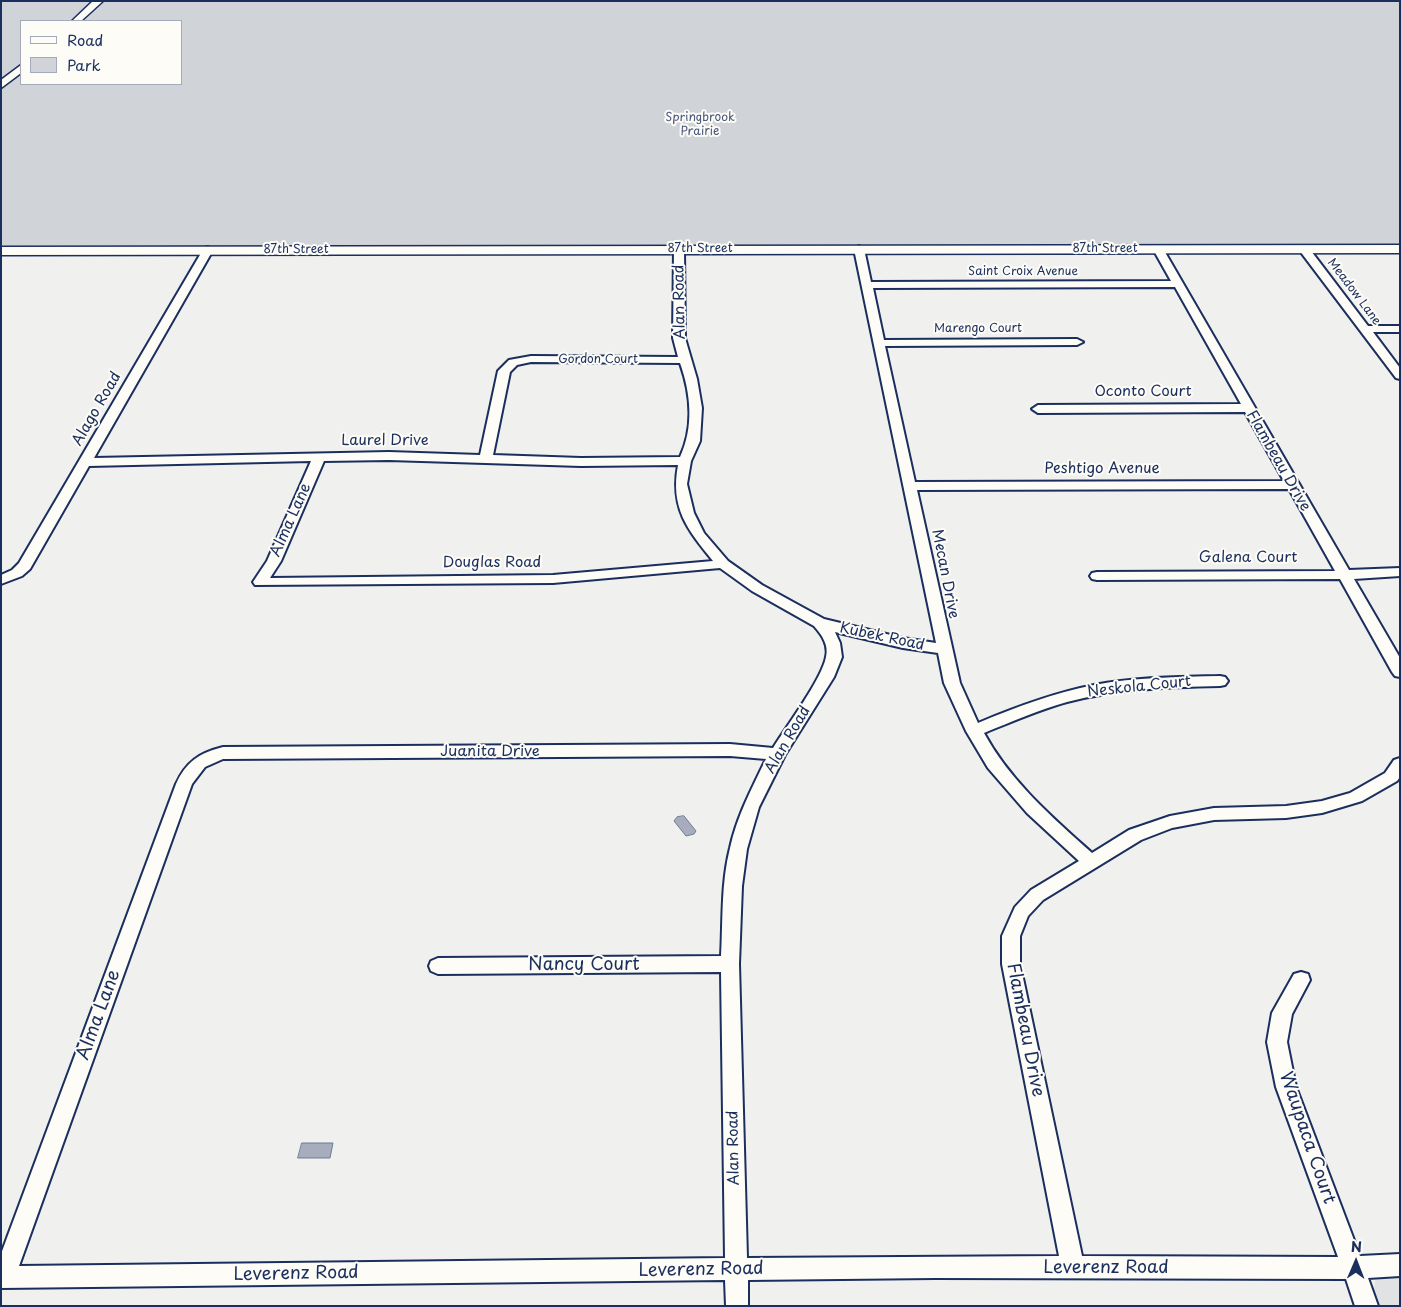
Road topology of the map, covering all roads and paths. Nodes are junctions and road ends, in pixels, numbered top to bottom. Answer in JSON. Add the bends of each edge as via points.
{"nodes":[{"id":1,"x":99,"y":1,"type":"edge"},
{"id":2,"x":77,"y":20,"type":"edge"},
{"id":3,"x":20,"y":69,"type":"edge"},
{"id":4,"x":1,"y":85,"type":"edge"},
{"id":5,"x":860,"y":249,"type":"junction"},
{"id":6,"x":1158,"y":249,"type":"junction"},
{"id":7,"x":1304,"y":249,"type":"junction"},
{"id":8,"x":1400,"y":249,"type":"edge"},
{"id":9,"x":1,"y":250,"type":"edge"},
{"id":10,"x":208,"y":250,"type":"junction"},
{"id":11,"x":679,"y":250,"type":"junction"},
{"id":12,"x":1178,"y":284,"type":"junction"},
{"id":13,"x":868,"y":285,"type":"junction"},
{"id":14,"x":1366,"y":329,"type":"junction"},
{"id":15,"x":1400,"y":329,"type":"edge"},
{"id":16,"x":1077,"y":342,"type":"dead end"},
{"id":17,"x":880,"y":343,"type":"junction"},
{"id":18,"x":684,"y":360,"type":"junction"},
{"id":19,"x":1400,"y":376,"type":"edge"},
{"id":20,"x":1248,"y":408,"type":"junction"},
{"id":21,"x":1038,"y":409,"type":"dead end"},
{"id":22,"x":319,"y":457,"type":"junction"},
{"id":23,"x":486,"y":458,"type":"junction"},
{"id":24,"x":685,"y":461,"type":"junction"},
{"id":25,"x":85,"y":462,"type":"junction"},
{"id":26,"x":1292,"y":485,"type":"junction"},
{"id":27,"x":911,"y":486,"type":"junction"},
{"id":28,"x":722,"y":564,"type":"junction"},
{"id":29,"x":1400,"y":572,"type":"edge"},
{"id":30,"x":1343,"y":575,"type":"junction"},
{"id":31,"x":1097,"y":576,"type":"dead end"},
{"id":32,"x":5,"y":579,"type":"edge"},
{"id":33,"x":260,"y":582,"type":"joint"},
{"id":34,"x":820,"y":623,"type":"junction"},
{"id":35,"x":944,"y":649,"type":"junction"},
{"id":36,"x":1400,"y":672,"type":"edge"},
{"id":37,"x":1220,"y":681,"type":"dead end"},
{"id":38,"x":974,"y":731,"type":"junction"},
{"id":39,"x":777,"y":754,"type":"junction"},
{"id":40,"x":203,"y":759,"type":"joint"},
{"id":41,"x":1397,"y":774,"type":"edge"},
{"id":42,"x":1090,"y":861,"type":"junction"},
{"id":43,"x":730,"y":964,"type":"junction"},
{"id":44,"x":438,"y":966,"type":"dead end"},
{"id":45,"x":1301,"y":980,"type":"dead end"},
{"id":46,"x":1400,"y":1265,"type":"edge"},
{"id":47,"x":1073,"y":1268,"type":"junction"},
{"id":48,"x":1353,"y":1268,"type":"junction"},
{"id":49,"x":737,"y":1270,"type":"junction"},
{"id":50,"x":2,"y":1278,"type":"edge"},
{"id":51,"x":738,"y":1306,"type":"edge"},
{"id":52,"x":1367,"y":1306,"type":"edge"}],
"edges":[{"from":1,"to":2,"type":"street"},
{"from":3,"to":4,"type":"street"},
{"from":5,"to":6,"type":"street","name":"87th Street"},
{"from":5,"to":11,"type":"street","name":"87th Street"},
{"from":5,"to":13,"type":"street","name":"Mecan Drive"},
{"from":6,"to":7,"type":"street","name":"87th Street"},
{"from":6,"to":12,"type":"street","name":"Flambeau Drive"},
{"from":7,"to":8,"type":"street","name":"87th Street"},
{"from":7,"to":14,"type":"street","name":"Meadow Lane"},
{"from":9,"to":10,"type":"street","name":"87th Street"},
{"from":10,"to":11,"type":"street","name":"87th Street"},
{"from":10,"to":25,"type":"street","name":"Alago Road"},
{"from":11,"to":18,"type":"street","name":"Alan Road","via":[[678,328]]},
{"from":12,"to":13,"type":"street","name":"Saint Croix Avenue"},
{"from":12,"to":20,"type":"street","name":"Flambeau Drive"},
{"from":13,"to":17,"type":"street","name":"Mecan Drive"},
{"from":14,"to":15,"type":"street"},
{"from":14,"to":19,"type":"street","name":"Meadow Lane"},
{"from":16,"to":17,"type":"street","name":"Marengo Court"},
{"from":17,"to":27,"type":"street","name":"Mecan Drive"},
{"from":18,"to":23,"type":"street","name":"Gordon Court","via":[[513,362],[504,371]]},
{"from":18,"to":24,"type":"street","name":"Alan Road","via":[[696,408],[694,441]]},
{"from":20,"to":21,"type":"street","name":"Oconto Court"},
{"from":20,"to":26,"type":"street","name":"Flambeau Drive"},
{"from":22,"to":23,"type":"street","name":"Laurel Drive"},
{"from":22,"to":25,"type":"street","name":"Laurel Drive"},
{"from":22,"to":33,"type":"street","name":"Alma Lane","via":[[274,561]]},
{"from":23,"to":24,"type":"street","name":"Laurel Drive","via":[[563,462]]},
{"from":24,"to":28,"type":"street","name":"Alan Road","via":[[681,484],[687,513],[698,534]]},
{"from":25,"to":32,"type":"street","name":"Alago Road","via":[[25,566]]},
{"from":26,"to":27,"type":"street","name":"Peshtigo Avenue"},
{"from":26,"to":30,"type":"street","name":"Flambeau Drive"},
{"from":27,"to":35,"type":"street","name":"Mecan Drive"},
{"from":28,"to":33,"type":"street","name":"Douglas Road","via":[[553,579]]},
{"from":28,"to":34,"type":"street","name":"Alan Road","via":[[757,588]]},
{"from":29,"to":30,"type":"street","name":"Galena Court"},
{"from":30,"to":31,"type":"street","name":"Galena Court"},
{"from":30,"to":36,"type":"street","name":"Flambeau Drive"},
{"from":34,"to":35,"type":"street","name":"Kubek Road"},
{"from":34,"to":39,"type":"street","name":"Alan Road","via":[[833,643],[834,657],[826,677]]},
{"from":35,"to":38,"type":"street","name":"Mecan Drive","via":[[952,683]]},
{"from":37,"to":38,"type":"street","name":"Neskola Court","via":[[1124,686],[1079,694],[1037,706]]},
{"from":38,"to":42,"type":"street","name":"Mecan Drive","via":[[1001,773],[1040,816]]},
{"from":39,"to":40,"type":"street","name":"Juanita Drive","via":[[730,750],[223,753]]},
{"from":39,"to":43,"type":"street","name":"Alan Road","via":[[751,807],[738,849]]},
{"from":40,"to":50,"type":"street","name":"Alma Lane","via":[[189,772],[184,784]]},
{"from":41,"to":42,"type":"street","name":"Flambeau Drive","via":[[1356,798],[1322,808],[1214,814],[1170,822],[1135,835]]},
{"from":42,"to":47,"type":"street","name":"Flambeau Drive","via":[[1037,895],[1020,912],[1011,936],[1010,964]]},
{"from":43,"to":44,"type":"street","name":"Nancy Court"},
{"from":43,"to":49,"type":"street","name":"Alan Road"},
{"from":45,"to":48,"type":"street","name":"Waupaca Court","via":[[1282,1013],[1277,1042],[1286,1087]]},
{"from":46,"to":48,"type":"street","name":"Leverenz Road"},
{"from":47,"to":48,"type":"street","name":"Leverenz Road"},
{"from":47,"to":49,"type":"street","name":"Leverenz Road"},
{"from":48,"to":52,"type":"street","name":"Waupaca Court"},
{"from":49,"to":50,"type":"street","name":"Leverenz Road"},
{"from":49,"to":51,"type":"street","name":"Alan Road"}]}
